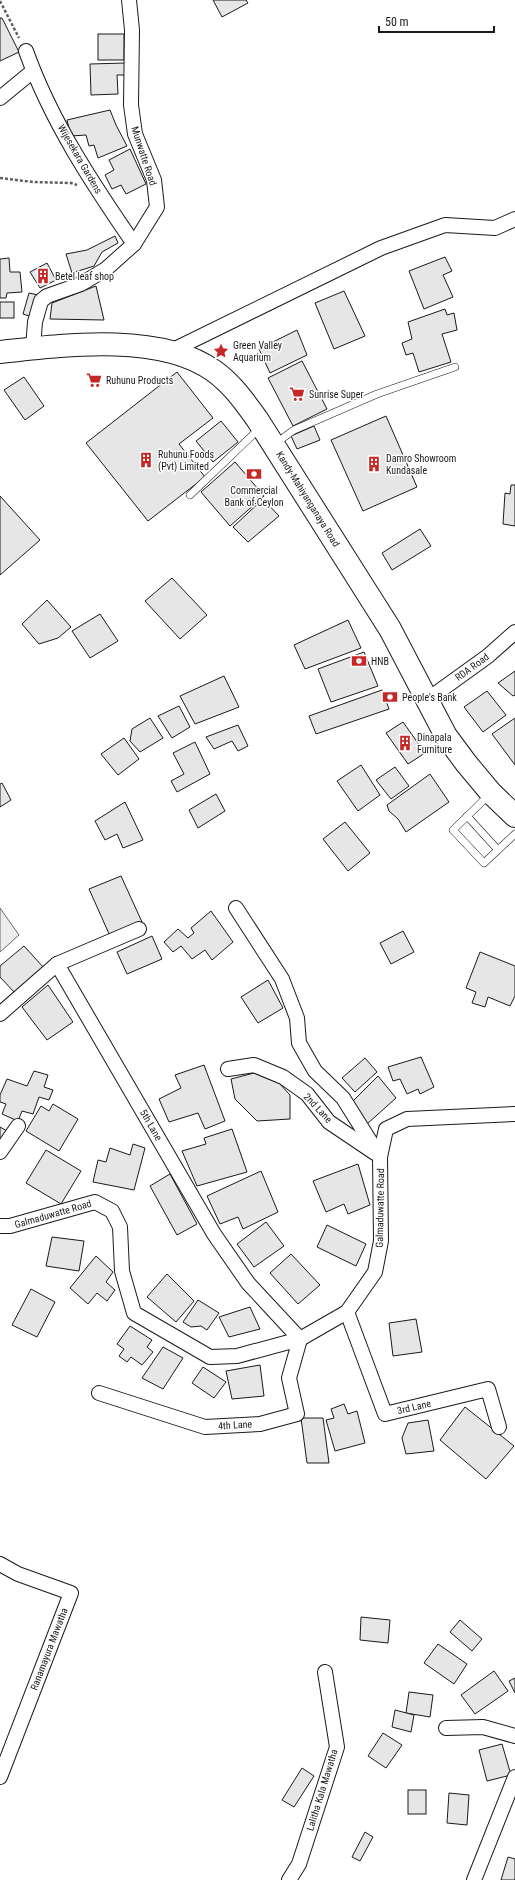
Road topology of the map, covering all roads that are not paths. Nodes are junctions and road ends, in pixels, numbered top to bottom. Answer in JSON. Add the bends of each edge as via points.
{"nodes":[{"id":1,"x":129,"y":0,"type":"edge"},
{"id":2,"x":26,"y":51,"type":"road end"},
{"id":3,"x":33,"y":70,"type":"junction"},
{"id":4,"x":0,"y":98,"type":"edge"},
{"id":5,"x":515,"y":219,"type":"edge"},
{"id":6,"x":134,"y":244,"type":"junction"},
{"id":7,"x":33,"y":348,"type":"junction"},
{"id":8,"x":171,"y":351,"type":"junction"},
{"id":9,"x":0,"y":352,"type":"edge"},
{"id":10,"x":455,"y":367,"type":"dead end"},
{"id":11,"x":262,"y":427,"type":"junction"},
{"id":12,"x":274,"y":445,"type":"junction"},
{"id":13,"x":190,"y":495,"type":"dead end"},
{"id":14,"x":515,"y":632,"type":"edge"},
{"id":15,"x":427,"y":700,"type":"junction"},
{"id":16,"x":491,"y":793,"type":"junction"},
{"id":17,"x":467,"y":816,"type":"junction"},
{"id":18,"x":515,"y":816,"type":"edge"},
{"id":19,"x":515,"y":834,"type":"edge"},
{"id":20,"x":498,"y":850,"type":"junction"},
{"id":21,"x":236,"y":908,"type":"dead end"},
{"id":22,"x":139,"y":929,"type":"dead end"},
{"id":23,"x":57,"y":964,"type":"junction"},
{"id":24,"x":0,"y":1014,"type":"edge"},
{"id":25,"x":228,"y":1068,"type":"dead end"},
{"id":26,"x":515,"y":1114,"type":"edge"},
{"id":27,"x":18,"y":1126,"type":"dead end"},
{"id":28,"x":0,"y":1152,"type":"edge"},
{"id":29,"x":380,"y":1157,"type":"junction"},
{"id":30,"x":0,"y":1226,"type":"edge"},
{"id":31,"x":347,"y":1312,"type":"junction"},
{"id":32,"x":300,"y":1339,"type":"junction"},
{"id":33,"x":99,"y":1393,"type":"dead end"},
{"id":34,"x":499,"y":1427,"type":"dead end"},
{"id":35,"x":0,"y":1564,"type":"edge"},
{"id":36,"x":325,"y":1672,"type":"dead end"},
{"id":37,"x":446,"y":1728,"type":"dead end"},
{"id":38,"x":515,"y":1736,"type":"edge"},
{"id":39,"x":0,"y":1777,"type":"edge"},
{"id":40,"x":515,"y":1777,"type":"edge"},
{"id":41,"x":289,"y":1880,"type":"edge"},
{"id":42,"x":474,"y":1880,"type":"edge"}],
"edges":[{"from":1,"to":6,"type":"street","name":"Munwatte Road","via":[[132,30],[131,105],[135,134],[154,180],[157,207]]},
{"from":2,"to":3,"type":"street","name":"Wijesekara Gardens"},
{"from":3,"to":4,"type":"street"},
{"from":3,"to":6,"type":"street","name":"Wijesekara Gardens","via":[[65,138]]},
{"from":5,"to":8,"type":"street","via":[[495,228],[445,226],[381,248]]},
{"from":6,"to":7,"type":"street","name":"Munwatte Road","via":[[106,269],[81,284],[46,296],[41,301],[35,322]]},
{"from":7,"to":8,"type":"highway","name":"Kandy-Mahiyanganaya Road","via":[[88,344],[147,346]]},
{"from":7,"to":9,"type":"highway","name":"Kandy-Mahiyanganaya Road"},
{"from":8,"to":11,"type":"highway","name":"Kandy-Mahiyanganaya Road","via":[[194,359],[214,371],[241,396]]},
{"from":10,"to":12,"type":"lane","via":[[377,394],[294,430]]},
{"from":11,"to":12,"type":"highway","name":"Kandy-Mahiyanganaya Road"},
{"from":11,"to":13,"type":"lane"},
{"from":12,"to":15,"type":"highway","name":"Kandy-Mahiyanganaya Road","via":[[390,629]]},
{"from":14,"to":15,"type":"street","name":"RDA Road","via":[[488,656]]},
{"from":15,"to":16,"type":"highway","name":"Kandy-Mahiyanganaya Road","via":[[446,736]]},
{"from":16,"to":17,"type":"lane"},
{"from":16,"to":18,"type":"highway","name":"Kandy-Mahiyanganaya Road"},
{"from":17,"to":20,"type":"lane"},
{"from":17,"to":20,"type":"lane","via":[[453,830],[484,863]]},
{"from":19,"to":20,"type":"lane"},
{"from":21,"to":29,"type":"street","via":[[282,979],[297,1018],[299,1043],[315,1070],[343,1098]]},
{"from":22,"to":23,"type":"street"},
{"from":23,"to":24,"type":"street"},
{"from":23,"to":32,"type":"street","name":"5th Lane","via":[[214,1234],[248,1283]]},
{"from":25,"to":29,"type":"street","name":"2nd Lane","via":[[254,1065],[283,1076],[307,1094],[329,1122]]},
{"from":26,"to":29,"type":"street","name":"Galmaduwatte Road","via":[[407,1119],[386,1130]]},
{"from":27,"to":28,"type":"street"},
{"from":29,"to":31,"type":"street","name":"Galmaduwatte Road","via":[[381,1241],[375,1272]]},
{"from":30,"to":32,"type":"street","name":"Galmaduwatte Road","via":[[10,1226],[95,1202],[112,1211],[120,1227],[122,1271],[134,1313],[210,1357],[237,1356]]},
{"from":31,"to":32,"type":"street","name":"Galmaduwatte Road"},
{"from":31,"to":34,"type":"street","name":"3rd Lane","via":[[385,1414],[488,1389]]},
{"from":32,"to":33,"type":"street","name":"4th Lane","via":[[288,1378],[297,1414],[260,1424],[205,1427]]},
{"from":35,"to":39,"type":"street","name":"Ranamayura Mawatha","via":[[18,1574],[71,1593]]},
{"from":36,"to":41,"type":"street","name":"Lalitha Kala Mawatha","via":[[337,1747],[299,1864]]},
{"from":37,"to":38,"type":"street","via":[[482,1727]]},
{"from":40,"to":42,"type":"street"}]}
